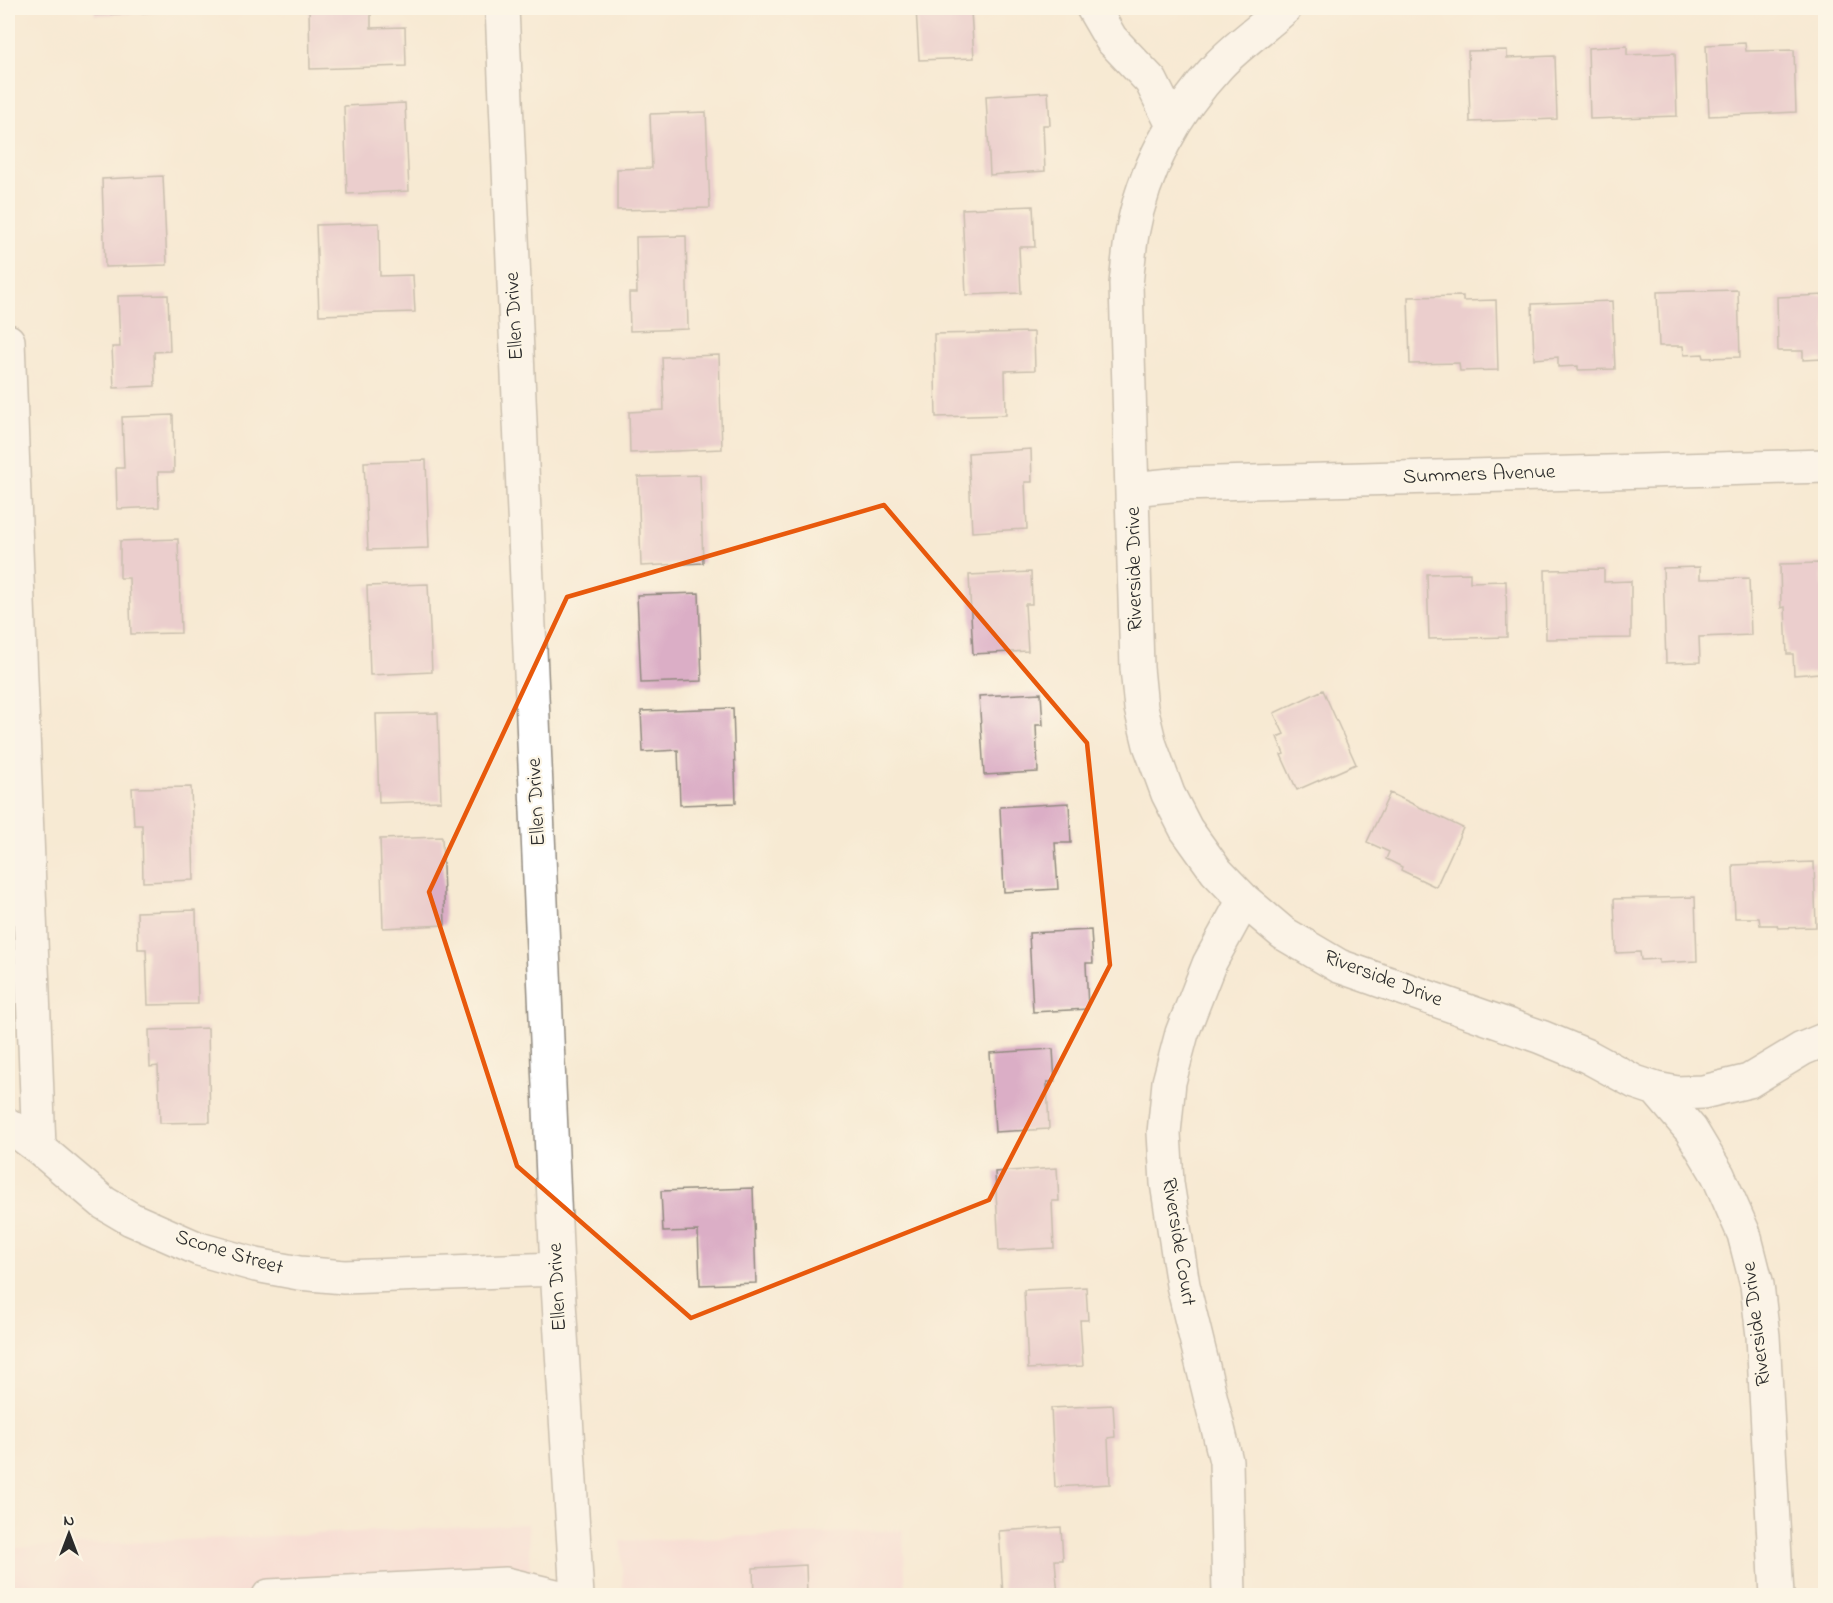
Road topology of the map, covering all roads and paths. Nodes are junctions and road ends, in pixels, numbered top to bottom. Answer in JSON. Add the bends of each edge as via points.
{"nodes":[{"id":1,"x":502,"y":8,"type":"edge"},
{"id":2,"x":1094,"y":8,"type":"edge"},
{"id":3,"x":1285,"y":8,"type":"edge"},
{"id":4,"x":1173,"y":125,"type":"junction"},
{"id":5,"x":8,"y":341,"type":"edge"},
{"id":6,"x":1826,"y":466,"type":"edge"},
{"id":7,"x":1132,"y":489,"type":"junction"},
{"id":8,"x":1244,"y":900,"type":"junction"},
{"id":9,"x":1826,"y":1038,"type":"edge"},
{"id":10,"x":1656,"y":1089,"type":"junction"},
{"id":11,"x":8,"y":1125,"type":"edge"},
{"id":12,"x":39,"y":1149,"type":"junction"},
{"id":13,"x":557,"y":1269,"type":"junction"},
{"id":14,"x":269,"y":1596,"type":"edge"},
{"id":15,"x":556,"y":1596,"type":"edge"},
{"id":16,"x":577,"y":1596,"type":"edge"},
{"id":17,"x":1228,"y":1596,"type":"edge"},
{"id":18,"x":1777,"y":1596,"type":"edge"}],
"edges":[{"from":1,"to":13,"type":"street","name":"Ellen Drive"},
{"from":2,"to":4,"type":"street","via":[[1111,39],[1151,81]]},
{"from":3,"to":4,"type":"street","name":"Riverside Drive","via":[[1220,64]]},
{"from":4,"to":7,"type":"street","name":"Riverside Drive","via":[[1144,188],[1132,233],[1126,284]]},
{"from":5,"to":12,"type":"street"},
{"from":6,"to":7,"type":"street","name":"Summers Avenue","via":[[1181,484]]},
{"from":7,"to":8,"type":"street","name":"Riverside Drive","via":[[1137,668],[1150,746],[1186,829],[1216,871]]},
{"from":8,"to":10,"type":"street","name":"Riverside Drive","via":[[1283,933],[1339,966],[1541,1036]]},
{"from":8,"to":17,"type":"street","name":"Riverside Court","via":[[1209,964],[1182,1033],[1169,1082],[1164,1133],[1167,1183],[1183,1285],[1226,1461]]},
{"from":9,"to":10,"type":"street","via":[[1749,1081],[1703,1092]]},
{"from":10,"to":18,"type":"street","name":"Riverside Drive","via":[[1691,1130],[1718,1175],[1744,1234],[1757,1285]]},
{"from":11,"to":12,"type":"street","name":"Scone Street"},
{"from":12,"to":13,"type":"street","name":"Scone Street","via":[[104,1203],[131,1219],[199,1249],[255,1265],[344,1277]]},
{"from":13,"to":16,"type":"street","name":"Ellen Drive"},
{"from":14,"to":15,"type":"street","via":[[506,1584]]}]}
